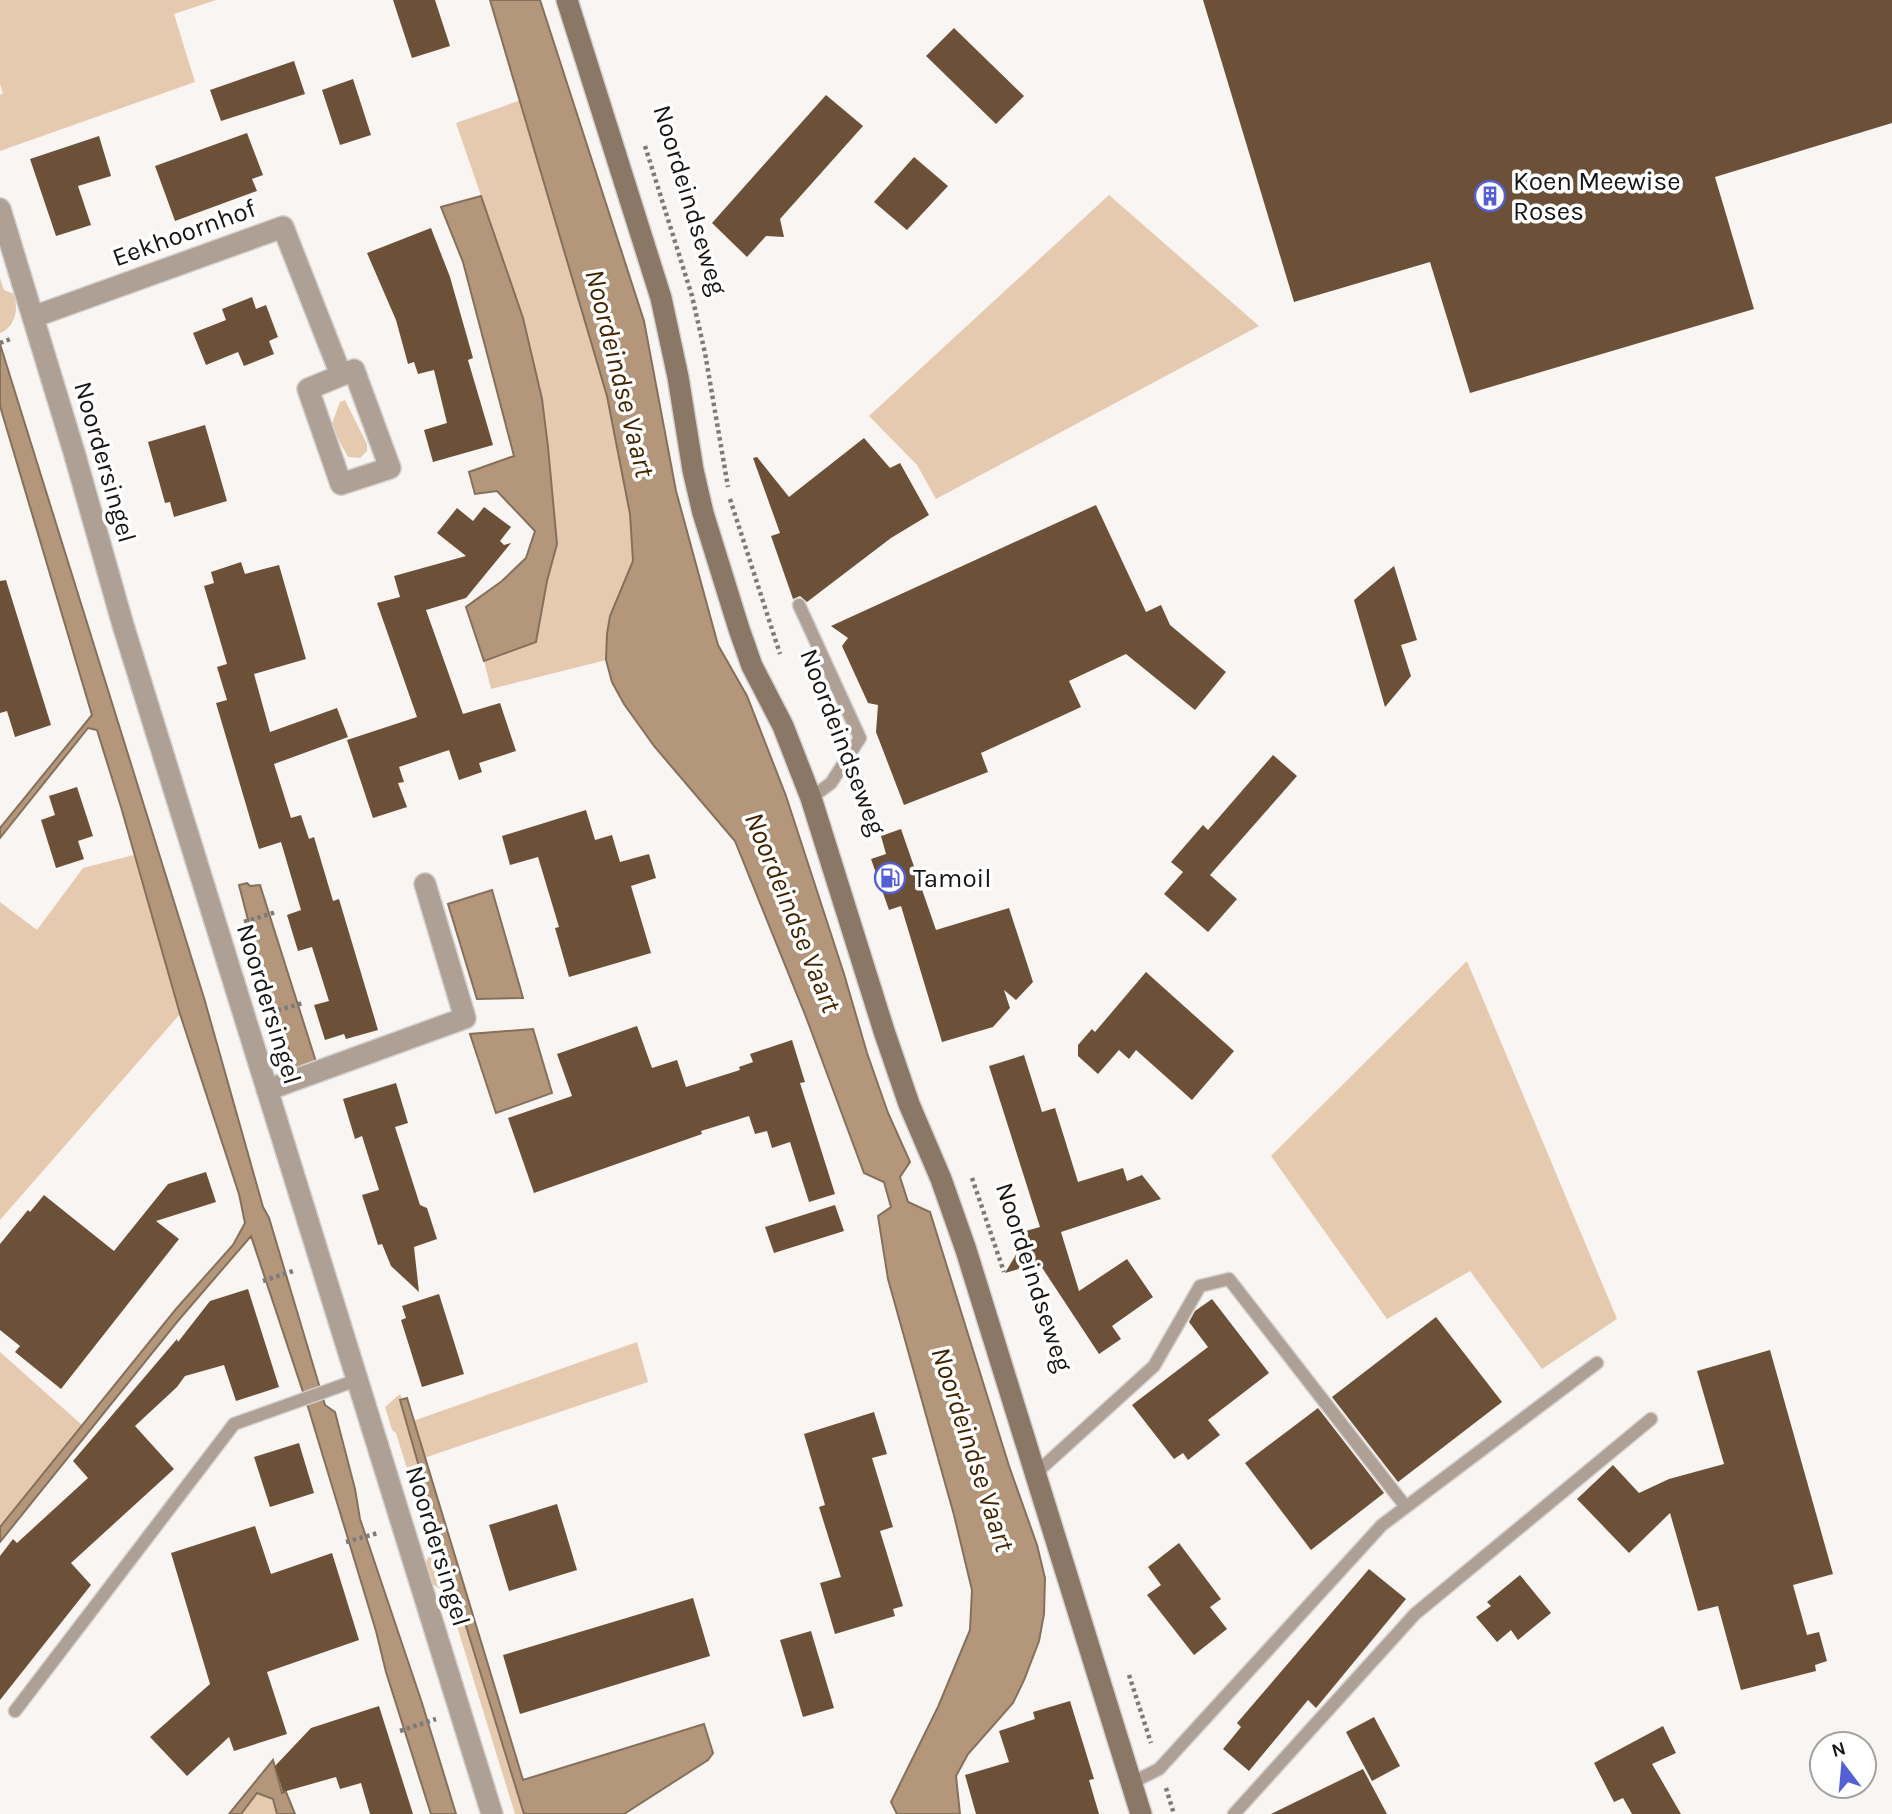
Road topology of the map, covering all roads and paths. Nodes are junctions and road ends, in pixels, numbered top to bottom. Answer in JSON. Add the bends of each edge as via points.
{"nodes":[{"id":1,"x":567,"y":0,"type":"edge"},
{"id":2,"x":643,"y":142,"type":"dead end"},
{"id":3,"x":0,"y":209,"type":"edge"},
{"id":4,"x":33,"y":317,"type":"junction"},
{"id":5,"x":11,"y":339,"type":"dead end"},
{"id":6,"x":0,"y":343,"type":"edge"},
{"id":7,"x":341,"y":375,"type":"junction"},
{"id":8,"x":799,"y":605,"type":"dead end"},
{"id":9,"x":784,"y":666,"type":"dead end"},
{"id":10,"x":811,"y":797,"type":"junction"},
{"id":11,"x":425,"y":884,"type":"dead end"},
{"id":12,"x":276,"y":912,"type":"dead end"},
{"id":13,"x":242,"y":922,"type":"dead end"},
{"id":14,"x":303,"y":1003,"type":"dead end"},
{"id":15,"x":270,"y":1013,"type":"dead end"},
{"id":16,"x":267,"y":1090,"type":"junction"},
{"id":17,"x":971,"y":1175,"type":"dead end"},
{"id":18,"x":295,"y":1271,"type":"dead end"},
{"id":19,"x":1005,"y":1275,"type":"dead end"},
{"id":20,"x":262,"y":1281,"type":"dead end"},
{"id":21,"x":1597,"y":1363,"type":"dead end"},
{"id":22,"x":357,"y":1380,"type":"junction"},
{"id":23,"x":1651,"y":1419,"type":"dead end"},
{"id":24,"x":1035,"y":1474,"type":"junction"},
{"id":25,"x":1406,"y":1507,"type":"junction"},
{"id":26,"x":368,"y":1536,"type":"dead end"},
{"id":27,"x":346,"y":1542,"type":"dead end"},
{"id":28,"x":1125,"y":1662,"type":"dead end"},
{"id":29,"x":15,"y":1711,"type":"dead end"},
{"id":30,"x":431,"y":1721,"type":"dead end"},
{"id":31,"x":400,"y":1731,"type":"dead end"},
{"id":32,"x":1159,"y":1769,"type":"junction"},
{"id":33,"x":1131,"y":1783,"type":"junction"},
{"id":34,"x":492,"y":1814,"type":"edge"},
{"id":35,"x":1141,"y":1814,"type":"edge"},
{"id":36,"x":1174,"y":1814,"type":"edge"},
{"id":37,"x":1234,"y":1814,"type":"edge"}],
"edges":[{"from":1,"to":10,"type":"street","name":"Noordeindseweg","via":[[661,298],[693,470],[711,538],[752,666],[783,726]]},
{"from":2,"to":9,"type":"path","name":"Noordeindseweg","via":[[692,296],[729,496]]},
{"from":3,"to":4,"type":"street","name":"Noordersingel"},
{"from":4,"to":7,"type":"street","name":"Eekhoornhof","via":[[283,227]]},
{"from":4,"to":16,"type":"street","name":"Noordersingel"},
{"from":5,"to":6,"type":"path"},
{"from":7,"to":7,"type":"street","via":[[354,370],[390,468],[341,484],[308,389]]},
{"from":8,"to":10,"type":"lane","via":[[860,738],[831,783]]},
{"from":10,"to":24,"type":"street","name":"Noordeindseweg","via":[[896,1067],[966,1250]]},
{"from":11,"to":16,"type":"street","via":[[465,1018]]},
{"from":12,"to":13,"type":"path"},
{"from":14,"to":15,"type":"path"},
{"from":16,"to":22,"type":"street","name":"Noordersingel"},
{"from":17,"to":19,"type":"path","name":"Noordeindseweg"},
{"from":18,"to":20,"type":"path"},
{"from":21,"to":25,"type":"lane"},
{"from":22,"to":29,"type":"lane","via":[[234,1424]]},
{"from":22,"to":34,"type":"street","name":"Noordersingel"},
{"from":23,"to":37,"type":"lane","via":[[1415,1614]]},
{"from":24,"to":25,"type":"lane","via":[[1154,1366],[1200,1286],[1229,1279]]},
{"from":24,"to":33,"type":"street","name":"Noordeindseweg"},
{"from":25,"to":32,"type":"lane","via":[[1382,1525]]},
{"from":26,"to":27,"type":"path"},
{"from":28,"to":32,"type":"path"},
{"from":30,"to":31,"type":"path"},
{"from":32,"to":33,"type":"lane"},
{"from":32,"to":36,"type":"path"},
{"from":33,"to":35,"type":"street","name":"Noordeindseweg"}]}
